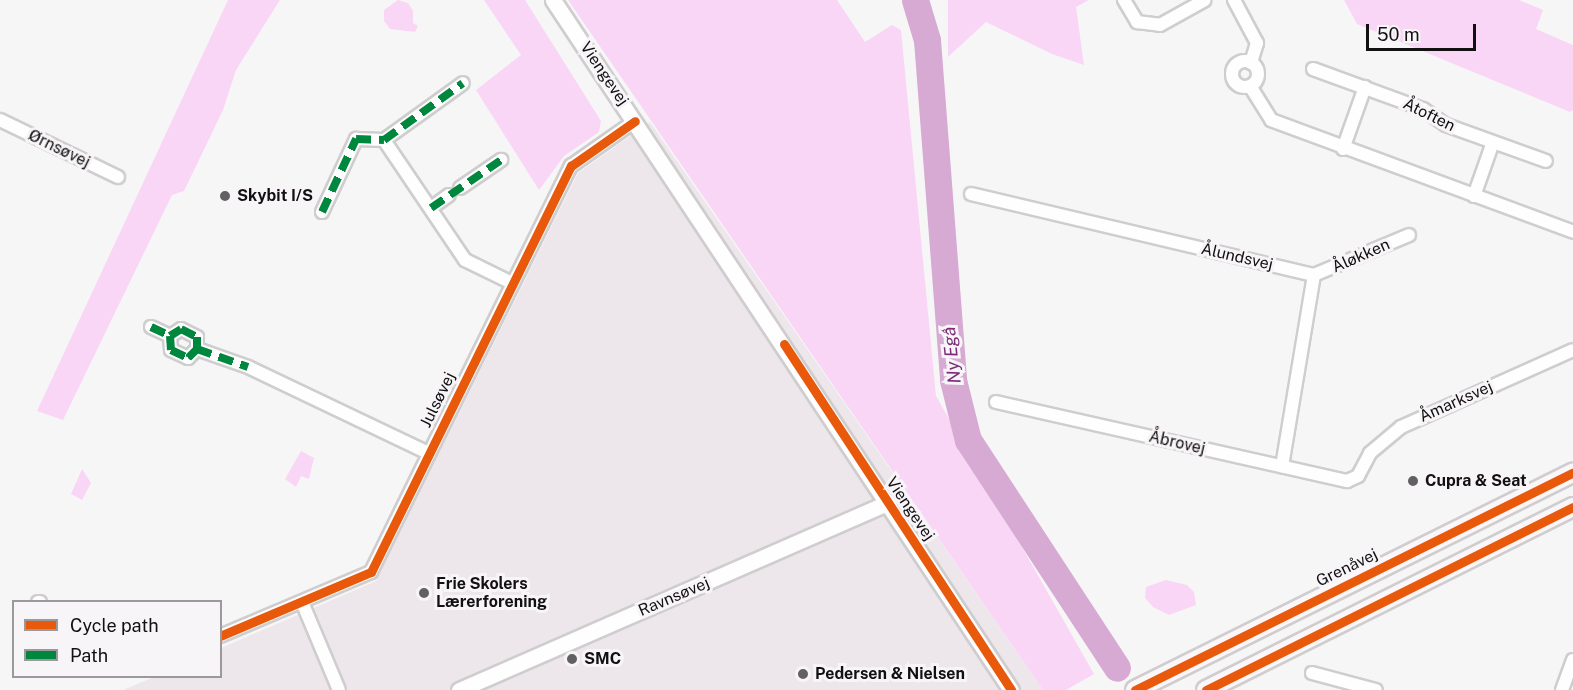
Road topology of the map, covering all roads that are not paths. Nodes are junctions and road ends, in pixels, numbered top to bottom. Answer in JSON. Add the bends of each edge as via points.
{"nodes":[{"id":1,"x":553,"y":0,"type":"edge"},
{"id":2,"x":1124,"y":0,"type":"edge"},
{"id":3,"x":1205,"y":0,"type":"edge"},
{"id":4,"x":1234,"y":0,"type":"edge"},
{"id":5,"x":1251,"y":63,"type":"junction"},
{"id":6,"x":1313,"y":69,"type":"dead end"},
{"id":7,"x":463,"y":83,"type":"dead end"},
{"id":8,"x":1250,"y":86,"type":"junction"},
{"id":9,"x":1365,"y":87,"type":"junction"},
{"id":10,"x":0,"y":120,"type":"edge"},
{"id":11,"x":635,"y":121,"type":"junction"},
{"id":12,"x":384,"y":140,"type":"junction"},
{"id":13,"x":1493,"y":141,"type":"junction"},
{"id":14,"x":1343,"y":149,"type":"junction"},
{"id":15,"x":501,"y":160,"type":"dead end"},
{"id":16,"x":1546,"y":160,"type":"dead end"},
{"id":17,"x":118,"y":177,"type":"dead end"},
{"id":18,"x":460,"y":188,"type":"dead end"},
{"id":19,"x":971,"y":194,"type":"dead end"},
{"id":20,"x":449,"y":195,"type":"dead end"},
{"id":21,"x":1474,"y":196,"type":"junction"},
{"id":22,"x":431,"y":208,"type":"junction"},
{"id":23,"x":322,"y":212,"type":"dead end"},
{"id":24,"x":1573,"y":232,"type":"edge"},
{"id":25,"x":1409,"y":235,"type":"dead end"},
{"id":26,"x":1314,"y":275,"type":"junction"},
{"id":27,"x":512,"y":283,"type":"junction"},
{"id":28,"x":151,"y":327,"type":"dead end"},
{"id":29,"x":170,"y":336,"type":"junction"},
{"id":30,"x":197,"y":349,"type":"junction"},
{"id":31,"x":1573,"y":350,"type":"edge"},
{"id":32,"x":996,"y":402,"type":"dead end"},
{"id":33,"x":428,"y":453,"type":"junction"},
{"id":34,"x":1282,"y":466,"type":"junction"},
{"id":35,"x":1573,"y":473,"type":"edge"},
{"id":36,"x":1358,"y":476,"type":"joint"},
{"id":37,"x":888,"y":502,"type":"junction"},
{"id":38,"x":1573,"y":507,"type":"edge"},
{"id":39,"x":302,"y":602,"type":"junction"},
{"id":40,"x":222,"y":635,"type":"edge"},
{"id":41,"x":1573,"y":660,"type":"edge"},
{"id":42,"x":1312,"y":673,"type":"dead end"},
{"id":43,"x":1139,"y":688,"type":"edge"},
{"id":44,"x":339,"y":690,"type":"edge"},
{"id":45,"x":459,"y":690,"type":"edge"},
{"id":46,"x":1011,"y":690,"type":"edge"},
{"id":47,"x":1206,"y":690,"type":"edge"},
{"id":48,"x":1376,"y":690,"type":"edge"},
{"id":49,"x":1562,"y":690,"type":"edge"}],
"edges":[{"from":1,"to":11,"type":"street","name":"Viengevej"},
{"from":2,"to":3,"type":"street","via":[[1137,22],[1160,25]]},
{"from":4,"to":5,"type":"street","via":[[1257,44]]},
{"from":5,"to":8,"type":"street","via":[[1258,75]]},
{"from":5,"to":8,"type":"street","via":[[1238,63],[1232,74],[1239,85]]},
{"from":6,"to":9,"type":"street","name":"Åtoften"},
{"from":7,"to":12,"type":"street"},
{"from":8,"to":14,"type":"street","via":[[1270,120]]},
{"from":9,"to":13,"type":"street","name":"Åtoften","via":[[1423,108],[1446,125]]},
{"from":9,"to":14,"type":"street"},
{"from":10,"to":17,"type":"street","name":"Ørnsøvej"},
{"from":11,"to":27,"type":"street","name":"Julsøvej","via":[[571,166]]},
{"from":11,"to":37,"type":"street","name":"Viengevej"},
{"from":12,"to":22,"type":"street"},
{"from":12,"to":23,"type":"street","via":[[356,139]]},
{"from":13,"to":16,"type":"street","name":"Åtoften"},
{"from":13,"to":21,"type":"street"},
{"from":14,"to":21,"type":"street"},
{"from":15,"to":18,"type":"street"},
{"from":19,"to":26,"type":"street","name":"Ålundsvej"},
{"from":20,"to":22,"type":"street"},
{"from":21,"to":24,"type":"street"},
{"from":22,"to":27,"type":"street","via":[[465,260]]},
{"from":25,"to":26,"type":"street","name":"Åløkken"},
{"from":26,"to":34,"type":"street"},
{"from":27,"to":33,"type":"street","name":"Julsøvej"},
{"from":28,"to":29,"type":"street","name":"Julsøvej"},
{"from":29,"to":30,"type":"street","name":"Julsøvej","via":[[181,329],[198,337]]},
{"from":29,"to":30,"type":"street","name":"Julsøvej","via":[[171,350],[188,358]]},
{"from":30,"to":33,"type":"street","name":"Julsøvej","via":[[248,367]]},
{"from":31,"to":36,"type":"street","name":"Åmarksvej","via":[[1401,427],[1370,453]]},
{"from":32,"to":34,"type":"street","name":"Åbrovej"},
{"from":33,"to":39,"type":"street","name":"Julsøvej","via":[[371,572]]},
{"from":34,"to":36,"type":"street","name":"Åbrovej","via":[[1347,481]]},
{"from":35,"to":43,"type":"main road","name":"Grenåvej"},
{"from":37,"to":45,"type":"street","name":"Ravnsøvej"},
{"from":37,"to":46,"type":"street","name":"Viengevej"},
{"from":38,"to":47,"type":"main road"},
{"from":39,"to":40,"type":"street","name":"Julsøvej"},
{"from":39,"to":44,"type":"street"},
{"from":41,"to":49,"type":"street"},
{"from":42,"to":48,"type":"street"}]}
